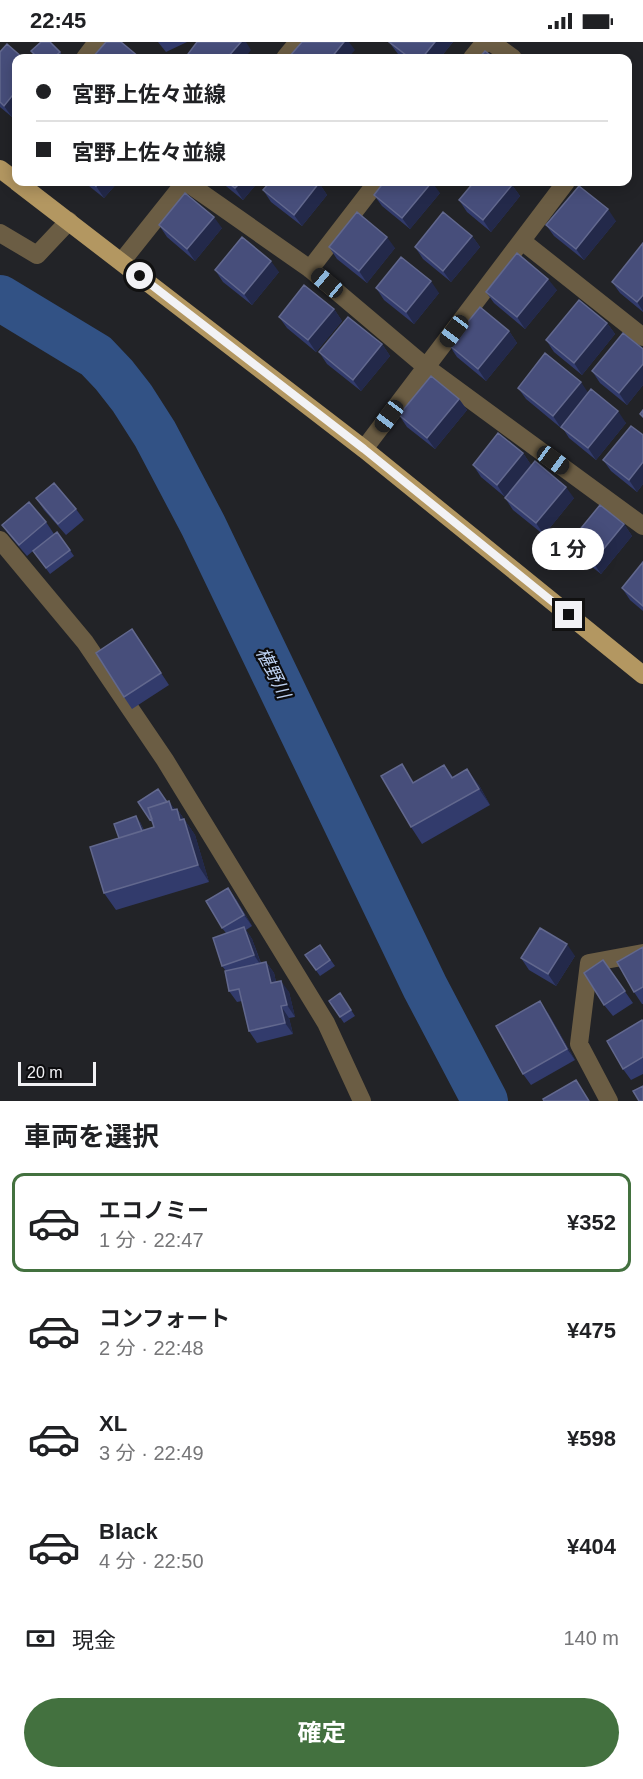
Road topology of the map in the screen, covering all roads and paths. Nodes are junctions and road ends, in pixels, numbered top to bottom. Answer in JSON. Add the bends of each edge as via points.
{"nodes":[{"id":1,"x":298,"y":42,"type":"edge"},
{"id":2,"x":485,"y":42,"type":"edge"},
{"id":3,"x":491,"y":42,"type":"edge"},
{"id":4,"x":288,"y":54,"type":"edge"},
{"id":5,"x":475,"y":54,"type":"edge"},
{"id":6,"x":508,"y":54,"type":"edge"},
{"id":7,"x":24,"y":186,"type":"edge"},
{"id":8,"x":182,"y":186,"type":"edge"},
{"id":9,"x":191,"y":186,"type":"edge"},
{"id":10,"x":374,"y":186,"type":"edge"},
{"id":11,"x":563,"y":186,"type":"edge"},
{"id":12,"x":69,"y":221,"type":"junction"},
{"id":13,"x":0,"y":233,"type":"edge"},
{"id":14,"x":522,"y":241,"type":"junction"},
{"id":15,"x":122,"y":261,"type":"junction"},
{"id":16,"x":310,"y":269,"type":"junction"},
{"id":17,"x":643,"y":337,"type":"edge"},
{"id":18,"x":426,"y":367,"type":"junction"},
{"id":19,"x":364,"y":449,"type":"junction"},
{"id":20,"x":643,"y":526,"type":"edge"},
{"id":21,"x":0,"y":540,"type":"edge"},
{"id":22,"x":643,"y":675,"type":"edge"},
{"id":23,"x":643,"y":953,"type":"edge"},
{"id":24,"x":362,"y":1101,"type":"edge"},
{"id":25,"x":609,"y":1101,"type":"edge"}],
"edges":[{"from":1,"to":4,"type":"street"},
{"from":2,"to":5,"type":"street"},
{"from":3,"to":6,"type":"street"},
{"from":7,"to":12,"type":"main road"},
{"from":8,"to":15,"type":"street"},
{"from":9,"to":16,"type":"street"},
{"from":10,"to":16,"type":"street"},
{"from":11,"to":14,"type":"street"},
{"from":12,"to":13,"type":"street","via":[[37,255]]},
{"from":12,"to":15,"type":"main road"},
{"from":14,"to":17,"type":"street"},
{"from":14,"to":18,"type":"street"},
{"from":15,"to":19,"type":"main road"},
{"from":16,"to":18,"type":"street"},
{"from":18,"to":19,"type":"street"},
{"from":18,"to":20,"type":"street"},
{"from":19,"to":22,"type":"main road"},
{"from":21,"to":24,"type":"street","via":[[85,642],[165,760],[326,1023]]},
{"from":23,"to":25,"type":"street","via":[[589,963],[579,1044]]}]}
